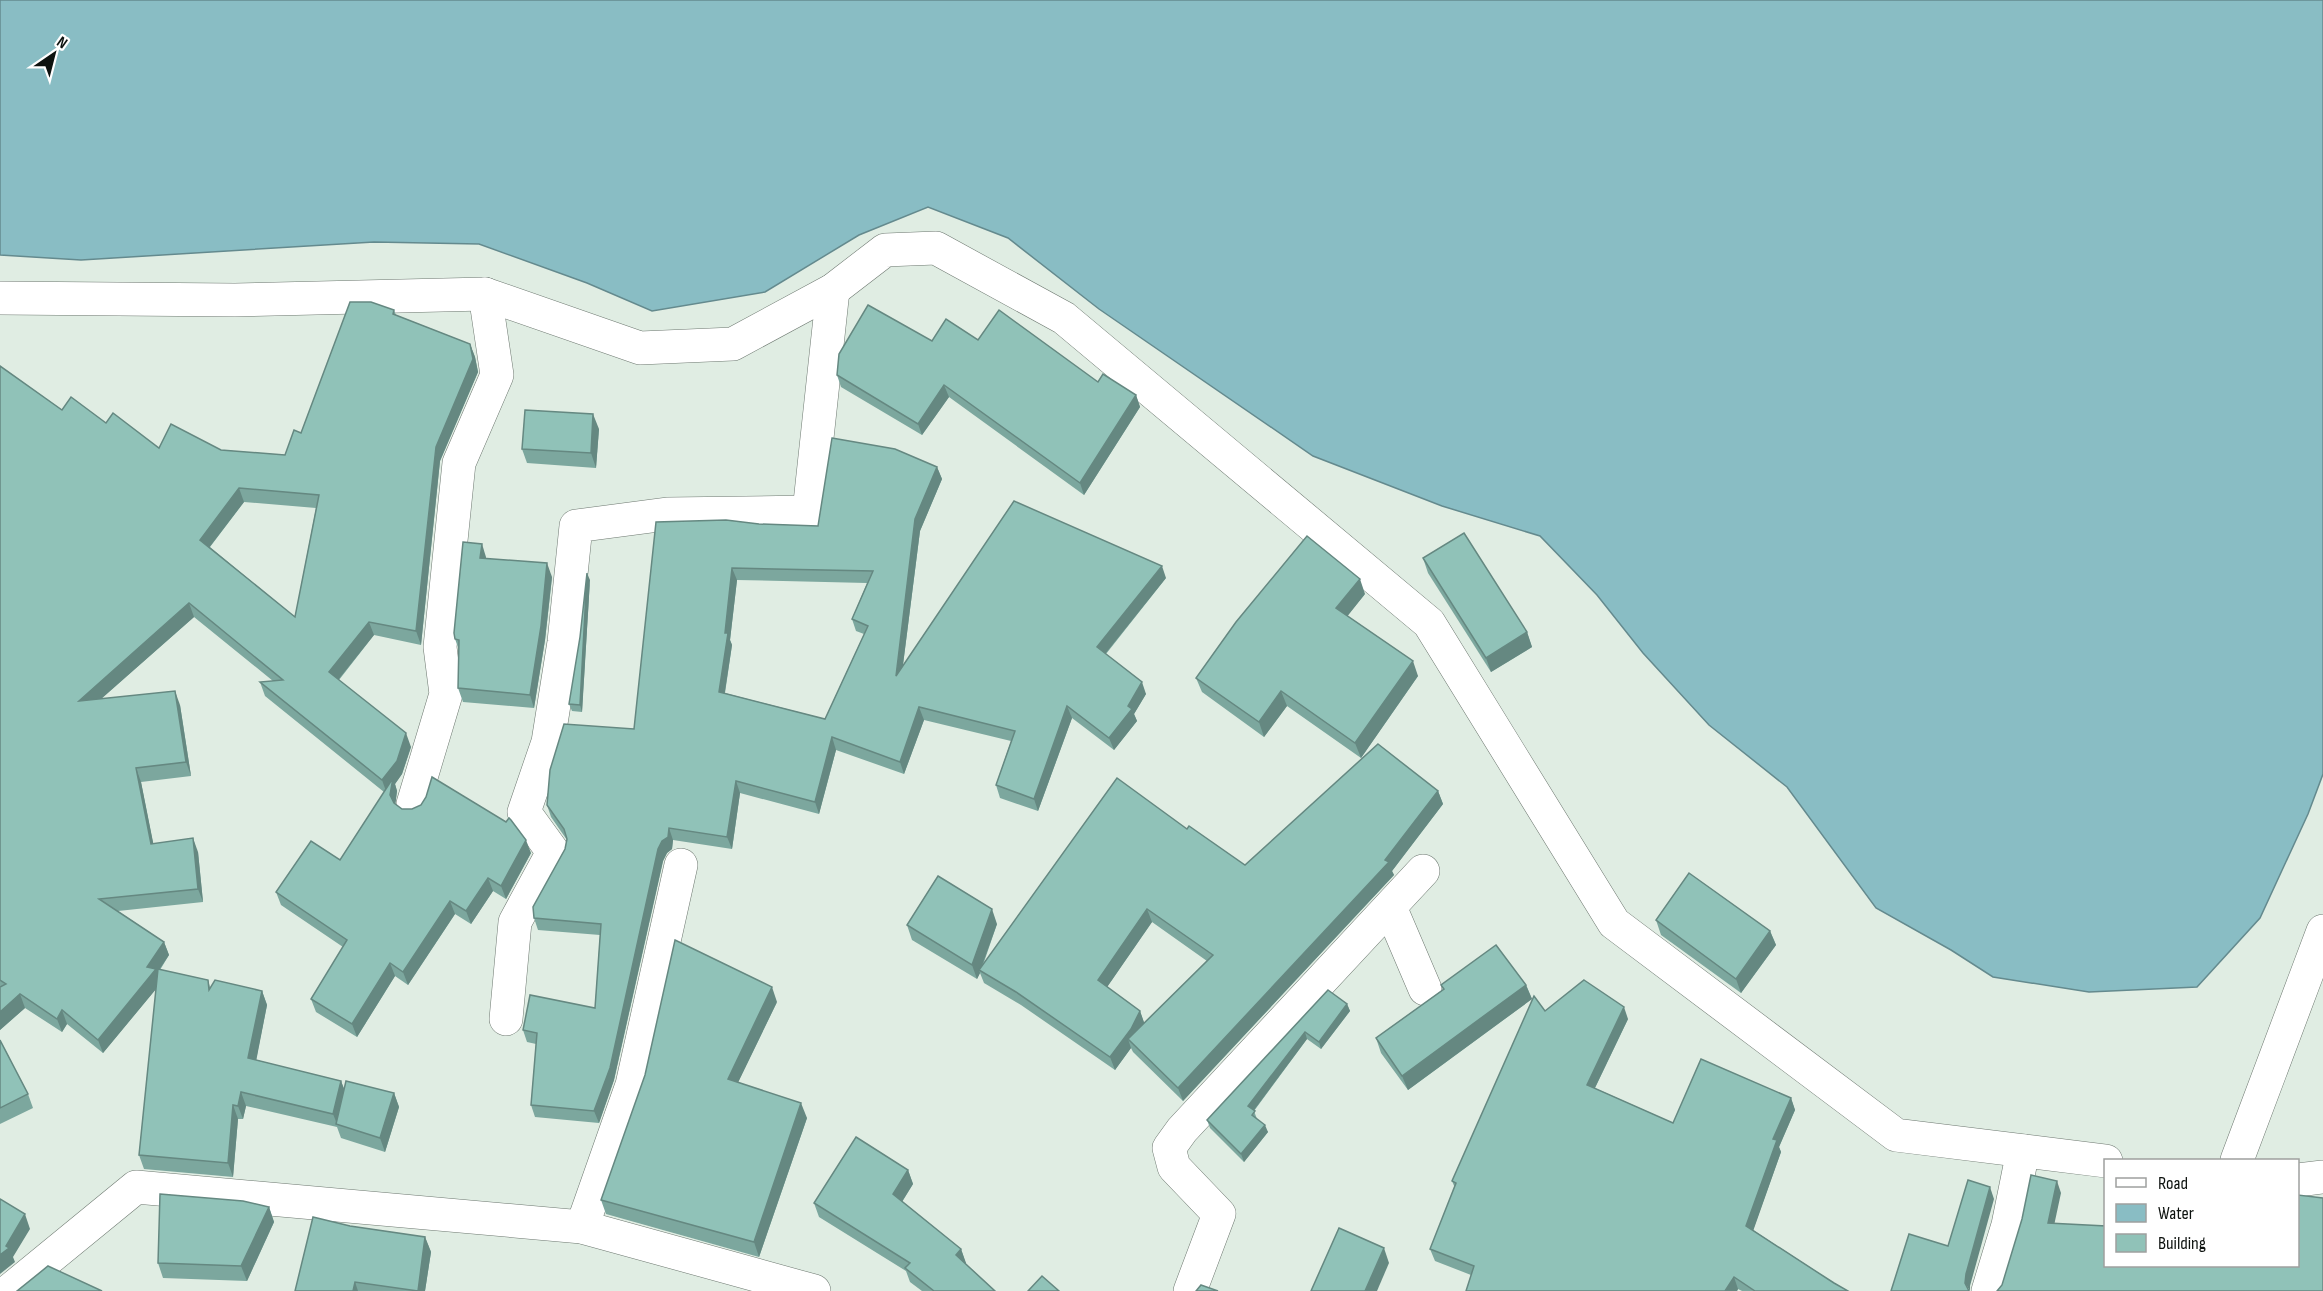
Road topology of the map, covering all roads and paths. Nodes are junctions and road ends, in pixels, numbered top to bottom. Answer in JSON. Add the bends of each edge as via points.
{"nodes":[{"id":1,"x":833,"y":290,"type":"junction"},
{"id":2,"x":484,"y":294,"type":"junction"},
{"id":3,"x":0,"y":298,"type":"edge"},
{"id":4,"x":413,"y":804,"type":"dead end"},
{"id":5,"x":681,"y":865,"type":"dead end"},
{"id":6,"x":1424,"y":871,"type":"dead end"},
{"id":7,"x":1390,"y":907,"type":"junction"},
{"id":8,"x":2323,"y":931,"type":"edge"},
{"id":9,"x":1425,"y":989,"type":"dead end"},
{"id":10,"x":506,"y":1019,"type":"dead end"},
{"id":11,"x":2023,"y":1151,"type":"junction"},
{"id":12,"x":2238,"y":1159,"type":"edge"},
{"id":13,"x":2104,"y":1161,"type":"edge"},
{"id":14,"x":2323,"y":1177,"type":"edge"},
{"id":15,"x":2299,"y":1180,"type":"edge"},
{"id":16,"x":582,"y":1227,"type":"junction"},
{"id":17,"x":9,"y":1291,"type":"edge"},
{"id":18,"x":814,"y":1291,"type":"edge"},
{"id":19,"x":1190,"y":1291,"type":"edge"},
{"id":20,"x":1988,"y":1291,"type":"edge"}],
"edges":[{"from":1,"to":2,"type":"street","via":[[733,344],[640,348]]},
{"from":1,"to":10,"type":"street","via":[[809,513],[667,514],[576,526],[564,642],[548,742],[524,812],[553,852],[515,922]]},
{"from":1,"to":11,"type":"street","via":[[885,250],[936,248],[1064,318],[1429,623],[1614,923],[1896,1135]]},
{"from":2,"to":3,"type":"street","via":[[236,300]]},
{"from":2,"to":4,"type":"street","via":[[497,375],[459,463],[440,646],[446,694]]},
{"from":5,"to":16,"type":"street","via":[[632,1085]]},
{"from":6,"to":7,"type":"street"},
{"from":7,"to":9,"type":"street"},
{"from":7,"to":19,"type":"street","via":[[1169,1148],[1174,1167],[1219,1214]]},
{"from":8,"to":12,"type":"street"},
{"from":11,"to":13,"type":"street"},
{"from":11,"to":20,"type":"street","via":[[2008,1225]]},
{"from":14,"to":15,"type":"street"},
{"from":16,"to":17,"type":"street","via":[[136,1187]]},
{"from":16,"to":18,"type":"street"}]}
